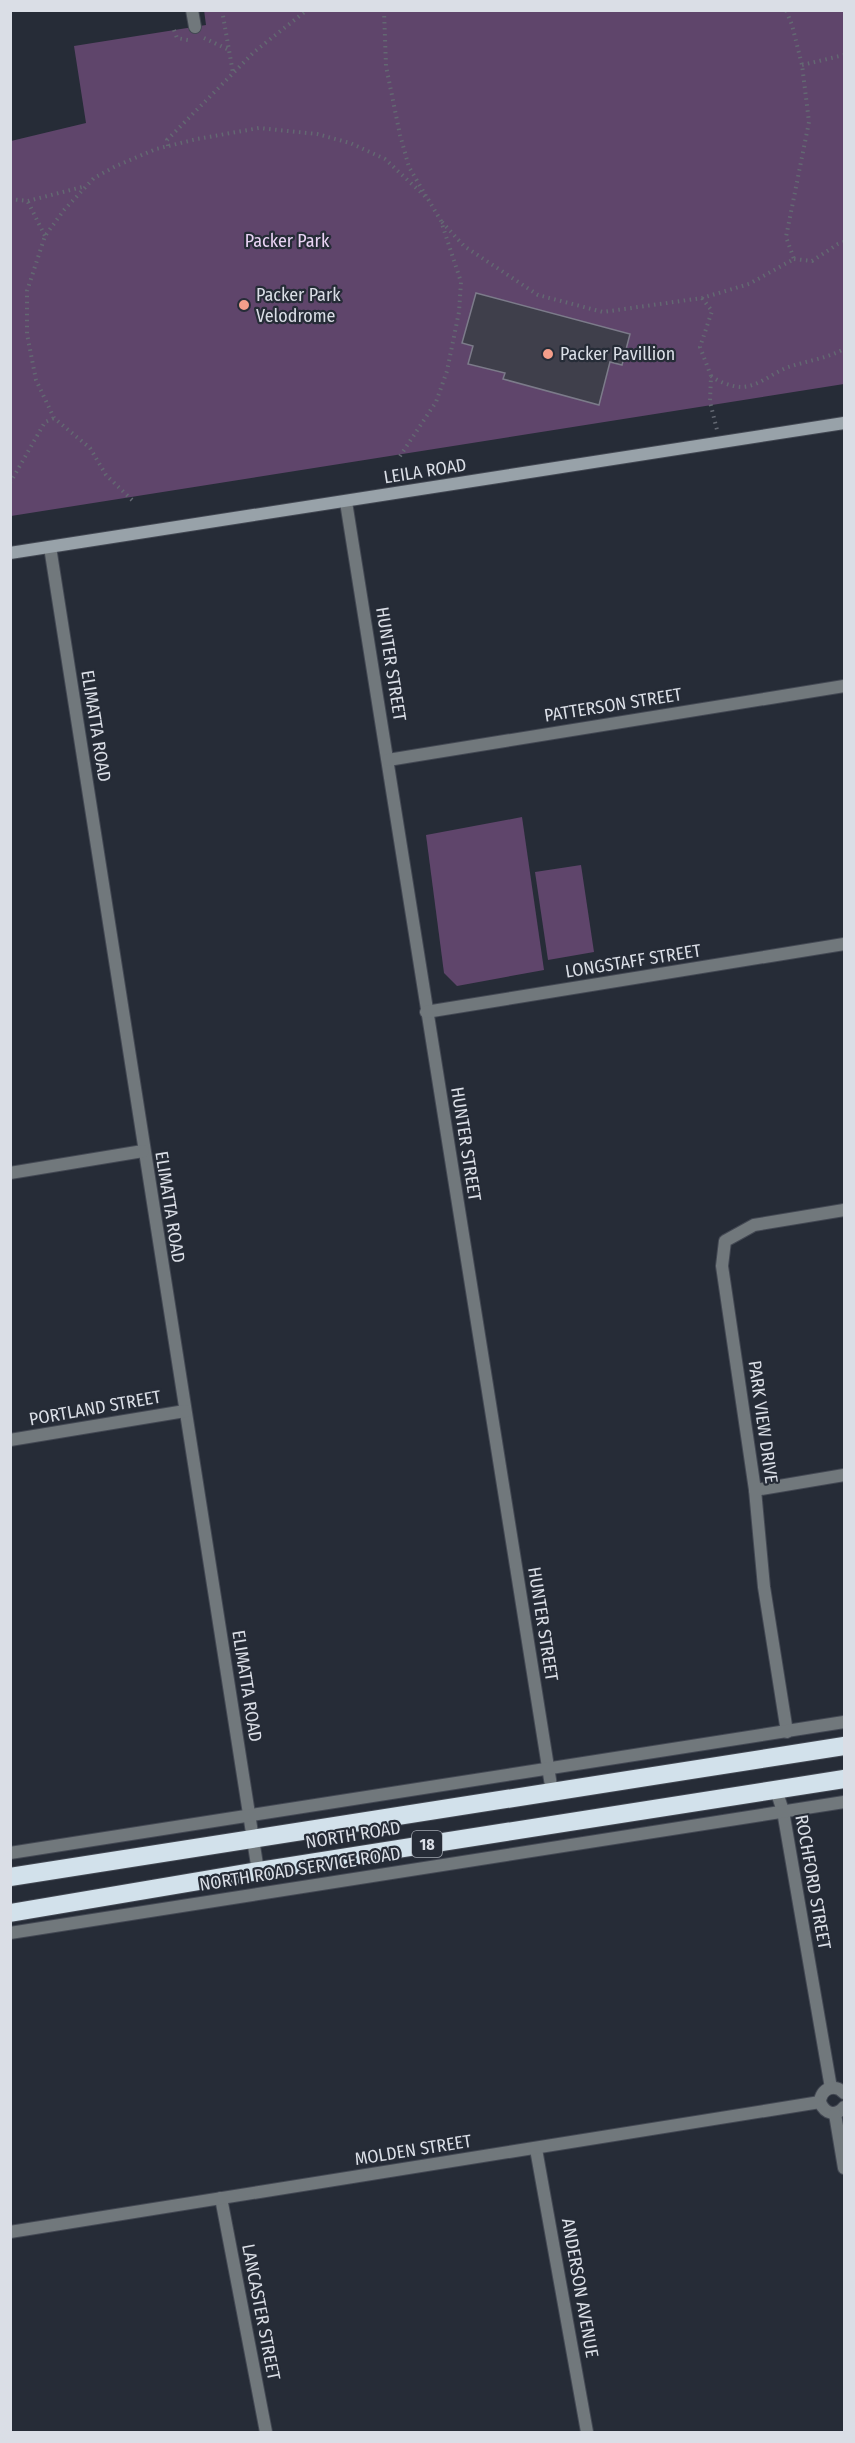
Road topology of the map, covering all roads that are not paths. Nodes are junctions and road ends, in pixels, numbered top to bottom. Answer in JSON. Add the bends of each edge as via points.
{"nodes":[{"id":1,"x":192,"y":10,"type":"edge"},
{"id":2,"x":195,"y":27,"type":"dead end"},
{"id":3,"x":844,"y":423,"type":"edge"},
{"id":4,"x":346,"y":502,"type":"junction"},
{"id":5,"x":50,"y":548,"type":"junction"},
{"id":6,"x":10,"y":553,"type":"edge"},
{"id":7,"x":844,"y":686,"type":"edge"},
{"id":8,"x":388,"y":760,"type":"junction"},
{"id":9,"x":844,"y":944,"type":"edge"},
{"id":10,"x":426,"y":1012,"type":"junction"},
{"id":11,"x":143,"y":1151,"type":"junction"},
{"id":12,"x":10,"y":1173,"type":"edge"},
{"id":13,"x":844,"y":1210,"type":"edge"},
{"id":14,"x":184,"y":1411,"type":"junction"},
{"id":15,"x":10,"y":1440,"type":"edge"},
{"id":16,"x":844,"y":1475,"type":"edge"},
{"id":17,"x":755,"y":1490,"type":"junction"},
{"id":18,"x":844,"y":1722,"type":"edge"},
{"id":19,"x":787,"y":1732,"type":"junction"},
{"id":20,"x":844,"y":1746,"type":"edge"},
{"id":21,"x":771,"y":1758,"type":"junction"},
{"id":22,"x":548,"y":1768,"type":"junction"},
{"id":23,"x":844,"y":1779,"type":"edge"},
{"id":24,"x":776,"y":1790,"type":"junction"},
{"id":25,"x":552,"y":1792,"type":"junction"},
{"id":26,"x":844,"y":1802,"type":"edge"},
{"id":27,"x":783,"y":1811,"type":"junction"},
{"id":28,"x":250,"y":1816,"type":"junction"},
{"id":29,"x":253,"y":1839,"type":"junction"},
{"id":30,"x":10,"y":1853,"type":"edge"},
{"id":31,"x":258,"y":1871,"type":"junction"},
{"id":32,"x":10,"y":1877,"type":"edge"},
{"id":33,"x":10,"y":1913,"type":"edge"},
{"id":34,"x":10,"y":1933,"type":"edge"},
{"id":35,"x":831,"y":2088,"type":"junction"},
{"id":36,"x":844,"y":2093,"type":"edge"},
{"id":37,"x":820,"y":2102,"type":"junction"},
{"id":38,"x":840,"y":2110,"type":"edge"},
{"id":39,"x":536,"y":2149,"type":"junction"},
{"id":40,"x":844,"y":2168,"type":"edge"},
{"id":41,"x":221,"y":2198,"type":"junction"},
{"id":42,"x":10,"y":2232,"type":"edge"},
{"id":43,"x":266,"y":2433,"type":"edge"},
{"id":44,"x":587,"y":2433,"type":"edge"}],
"edges":[{"from":1,"to":2,"type":"street"},
{"from":3,"to":4,"type":"street","name":"LEILA ROAD"},
{"from":4,"to":5,"type":"street","name":"LEILA ROAD"},
{"from":4,"to":8,"type":"street","name":"HUNTER STREET"},
{"from":5,"to":6,"type":"street","name":"LEILA ROAD"},
{"from":5,"to":11,"type":"street","name":"ELIMATTA ROAD"},
{"from":7,"to":8,"type":"street","name":"PATTERSON STREET"},
{"from":8,"to":10,"type":"street","name":"HUNTER STREET"},
{"from":9,"to":10,"type":"street","name":"LONGSTAFF STREET"},
{"from":10,"to":22,"type":"street","name":"HUNTER STREET"},
{"from":11,"to":12,"type":"street"},
{"from":11,"to":14,"type":"street","name":"ELIMATTA ROAD"},
{"from":13,"to":17,"type":"street","name":"PARK VIEW DRIVE","via":[[754,1225],[725,1241],[722,1266]]},
{"from":14,"to":15,"type":"street","name":"PORTLAND STREET"},
{"from":14,"to":28,"type":"street","name":"ELIMATTA ROAD"},
{"from":16,"to":17,"type":"street"},
{"from":17,"to":19,"type":"street","name":"PARK VIEW DRIVE","via":[[764,1587]]},
{"from":18,"to":19,"type":"street"},
{"from":19,"to":22,"type":"street"},
{"from":20,"to":21,"type":"highway","name":"NORTH ROAD","number":"18"},
{"from":21,"to":24,"type":"highway"},
{"from":21,"to":25,"type":"highway","name":"NORTH ROAD","number":"18"},
{"from":22,"to":25,"type":"street","name":"HUNTER STREET"},
{"from":22,"to":28,"type":"street"},
{"from":23,"to":24,"type":"highway","name":"NORTH ROAD","number":"18"},
{"from":24,"to":27,"type":"street","name":"ROCHFORD STREET"},
{"from":24,"to":31,"type":"highway","name":"NORTH ROAD","number":"18"},
{"from":25,"to":29,"type":"highway","name":"NORTH ROAD","number":"18"},
{"from":26,"to":27,"type":"street","name":"NORTH ROAD SERVICE ROAD"},
{"from":27,"to":34,"type":"street","name":"NORTH ROAD SERVICE ROAD"},
{"from":27,"to":35,"type":"street","name":"ROCHFORD STREET"},
{"from":28,"to":29,"type":"street","name":"ELIMATTA ROAD"},
{"from":28,"to":30,"type":"street"},
{"from":29,"to":31,"type":"street","name":"ELIMATTA ROAD"},
{"from":29,"to":32,"type":"highway","name":"NORTH ROAD","number":"18"},
{"from":31,"to":33,"type":"highway","name":"NORTH ROAD","number":"18"},
{"from":35,"to":36,"type":"street"},
{"from":35,"to":37,"type":"street","via":[[822,2094]]},
{"from":37,"to":38,"type":"street","via":[[825,2110]]},
{"from":37,"to":39,"type":"street","name":"MOLDEN STREET"},
{"from":38,"to":40,"type":"street"},
{"from":39,"to":41,"type":"street","name":"MOLDEN STREET"},
{"from":39,"to":44,"type":"street","name":"ANDERSON AVENUE"},
{"from":41,"to":42,"type":"street","name":"MOLDEN STREET"},
{"from":41,"to":43,"type":"street","name":"LANCASTER STREET"}]}
